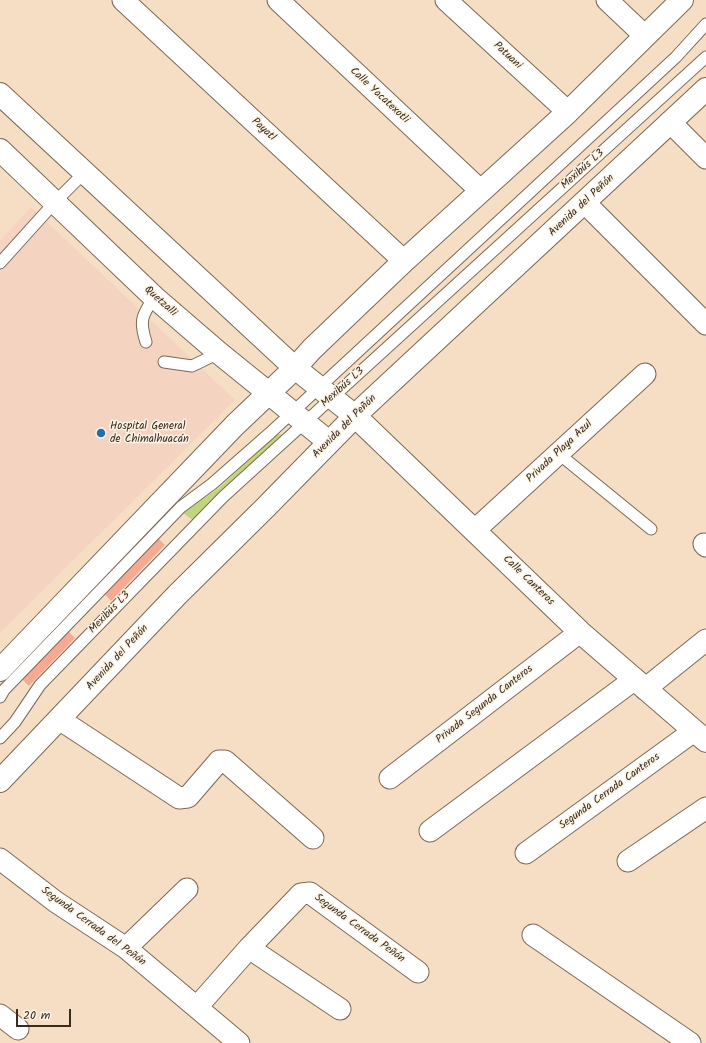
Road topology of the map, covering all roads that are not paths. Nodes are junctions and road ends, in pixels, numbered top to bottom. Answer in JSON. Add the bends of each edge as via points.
{"nodes":[{"id":1,"x":123,"y":0,"type":"edge"},
{"id":2,"x":278,"y":0,"type":"edge"},
{"id":3,"x":446,"y":0,"type":"edge"},
{"id":4,"x":607,"y":0,"type":"edge"},
{"id":5,"x":682,"y":0,"type":"edge"},
{"id":6,"x":706,"y":24,"type":"edge"},
{"id":7,"x":645,"y":36,"type":"junction"},
{"id":8,"x":706,"y":57,"type":"edge"},
{"id":9,"x":706,"y":90,"type":"edge"},
{"id":10,"x":0,"y":94,"type":"edge"},
{"id":11,"x":568,"y":112,"type":"junction"},
{"id":12,"x":670,"y":122,"type":"junction"},
{"id":13,"x":0,"y":150,"type":"edge"},
{"id":14,"x":706,"y":158,"type":"edge"},
{"id":15,"x":85,"y":172,"type":"junction"},
{"id":16,"x":481,"y":191,"type":"junction"},
{"id":17,"x":55,"y":202,"type":"junction"},
{"id":18,"x":585,"y":203,"type":"junction"},
{"id":19,"x":404,"y":260,"type":"junction"},
{"id":20,"x":0,"y":263,"type":"edge"},
{"id":21,"x":154,"y":297,"type":"junction"},
{"id":22,"x":706,"y":324,"type":"edge"},
{"id":23,"x":146,"y":342,"type":"dead end"},
{"id":24,"x":219,"y":353,"type":"junction"},
{"id":25,"x":164,"y":362,"type":"dead end"},
{"id":26,"x":295,"y":368,"type":"junction"},
{"id":27,"x":645,"y":374,"type":"dead end"},
{"id":28,"x":326,"y":392,"type":"junction"},
{"id":29,"x":268,"y":394,"type":"junction"},
{"id":30,"x":355,"y":416,"type":"junction"},
{"id":31,"x":299,"y":417,"type":"junction"},
{"id":32,"x":329,"y":442,"type":"junction"},
{"id":33,"x":559,"y":454,"type":"junction"},
{"id":34,"x":651,"y":529,"type":"dead end"},
{"id":35,"x":475,"y":530,"type":"junction"},
{"id":36,"x":580,"y":632,"type":"junction"},
{"id":37,"x":706,"y":640,"type":"edge"},
{"id":38,"x":0,"y":670,"type":"edge"},
{"id":39,"x":640,"y":684,"type":"junction"},
{"id":40,"x":0,"y":697,"type":"edge"},
{"id":41,"x":59,"y":719,"type":"junction"},
{"id":42,"x":700,"y":736,"type":"edge"},
{"id":43,"x":0,"y":738,"type":"edge"},
{"id":44,"x":390,"y":778,"type":"dead end"},
{"id":45,"x":0,"y":781,"type":"edge"},
{"id":46,"x":706,"y":808,"type":"edge"},
{"id":47,"x":430,"y":831,"type":"dead end"},
{"id":48,"x":314,"y":838,"type":"dead end"},
{"id":49,"x":526,"y":854,"type":"dead end"},
{"id":50,"x":0,"y":859,"type":"edge"},
{"id":51,"x":628,"y":861,"type":"dead end"},
{"id":52,"x":187,"y":888,"type":"dead end"},
{"id":53,"x":533,"y":934,"type":"dead end"},
{"id":54,"x":126,"y":948,"type":"junction"},
{"id":55,"x":249,"y":948,"type":"junction"},
{"id":56,"x":418,"y":972,"type":"dead end"},
{"id":57,"x":197,"y":1007,"type":"junction"},
{"id":58,"x":340,"y":1010,"type":"dead end"},
{"id":59,"x":0,"y":1015,"type":"edge"},
{"id":60,"x":18,"y":1029,"type":"dead end"},
{"id":61,"x":239,"y":1043,"type":"edge"},
{"id":62,"x":690,"y":1043,"type":"edge"}],
"edges":[{"from":1,"to":19,"type":"street","name":"Payatl"},
{"from":2,"to":16,"type":"street","name":"Calle Yacatexotli"},
{"from":3,"to":11,"type":"street","name":"Patuani"},
{"from":4,"to":7,"type":"street"},
{"from":5,"to":7,"type":"main road"},
{"from":6,"to":28,"type":"lane","name":"Mexibús L3","via":[[676,57]]},
{"from":7,"to":11,"type":"main road"},
{"from":8,"to":28,"type":"lane","name":"Mexibús L3"},
{"from":9,"to":12,"type":"main road","name":"Avenida del Peñón"},
{"from":10,"to":15,"type":"main road"},
{"from":11,"to":16,"type":"main road"},
{"from":12,"to":14,"type":"street"},
{"from":12,"to":18,"type":"main road","name":"Avenida del Peñón"},
{"from":13,"to":17,"type":"main road","name":"Quetzalli"},
{"from":15,"to":17,"type":"lane"},
{"from":15,"to":26,"type":"main road"},
{"from":16,"to":19,"type":"main road"},
{"from":17,"to":20,"type":"lane"},
{"from":17,"to":21,"type":"main road","name":"Quetzalli"},
{"from":18,"to":22,"type":"street"},
{"from":18,"to":30,"type":"main road","name":"Avenida del Peñón"},
{"from":19,"to":26,"type":"main road"},
{"from":21,"to":23,"type":"lane","via":[[142,314],[141,327]]},
{"from":21,"to":24,"type":"main road","name":"Quetzalli"},
{"from":24,"to":25,"type":"lane","via":[[192,366]]},
{"from":24,"to":29,"type":"main road","name":"Quetzalli"},
{"from":26,"to":28,"type":"main road","name":"Calle Canteros"},
{"from":26,"to":29,"type":"main road"},
{"from":27,"to":33,"type":"street","name":"Privada Playa Azul"},
{"from":28,"to":30,"type":"main road","name":"Calle Canteros"},
{"from":28,"to":31,"type":"lane","name":"Mexibús L3"},
{"from":28,"to":31,"type":"lane","name":"Mexibús L3"},
{"from":29,"to":31,"type":"main road","name":"Quetzalli"},
{"from":29,"to":38,"type":"main road","via":[[235,425]]},
{"from":30,"to":32,"type":"main road","name":"Avenida del Peñón"},
{"from":30,"to":35,"type":"main road","name":"Calle Canteros"},
{"from":31,"to":32,"type":"main road","name":"Quetzalli"},
{"from":31,"to":40,"type":"lane","name":"Mexibús L3","via":[[181,507]]},
{"from":31,"to":43,"type":"lane","name":"Mexibús L3","via":[[40,685],[15,722]]},
{"from":32,"to":41,"type":"main road","name":"Avenida del Peñón","via":[[177,595]]},
{"from":33,"to":34,"type":"lane"},
{"from":33,"to":35,"type":"street","name":"Privada Playa Azul"},
{"from":35,"to":36,"type":"main road","name":"Calle Canteros"},
{"from":36,"to":39,"type":"main road","name":"Calle Canteros"},
{"from":36,"to":44,"type":"street","name":"Privada Segunda Canteros"},
{"from":37,"to":39,"type":"street"},
{"from":39,"to":42,"type":"main road","name":"Calle Canteros"},
{"from":39,"to":47,"type":"street"},
{"from":41,"to":45,"type":"main road","name":"Avenida del Peñón"},
{"from":41,"to":48,"type":"street","via":[[179,798],[188,796],[219,762],[225,761]]},
{"from":42,"to":49,"type":"street","name":"Segunda Cerrada Canteros"},
{"from":46,"to":51,"type":"street"},
{"from":50,"to":54,"type":"street","name":"Segunda Cerrada del Peñón","via":[[56,902]]},
{"from":52,"to":54,"type":"street"},
{"from":53,"to":62,"type":"street"},
{"from":54,"to":57,"type":"street","name":"Segunda Cerrada del Peñón"},
{"from":55,"to":56,"type":"street","name":"Segunda Cerrada Peñón","via":[[301,894],[308,892]]},
{"from":55,"to":57,"type":"street","name":"Segunda Cerrada Peñón"},
{"from":55,"to":58,"type":"street"},
{"from":57,"to":61,"type":"street","name":"Segunda Cerrada del Peñón"},
{"from":59,"to":60,"type":"street"}]}
